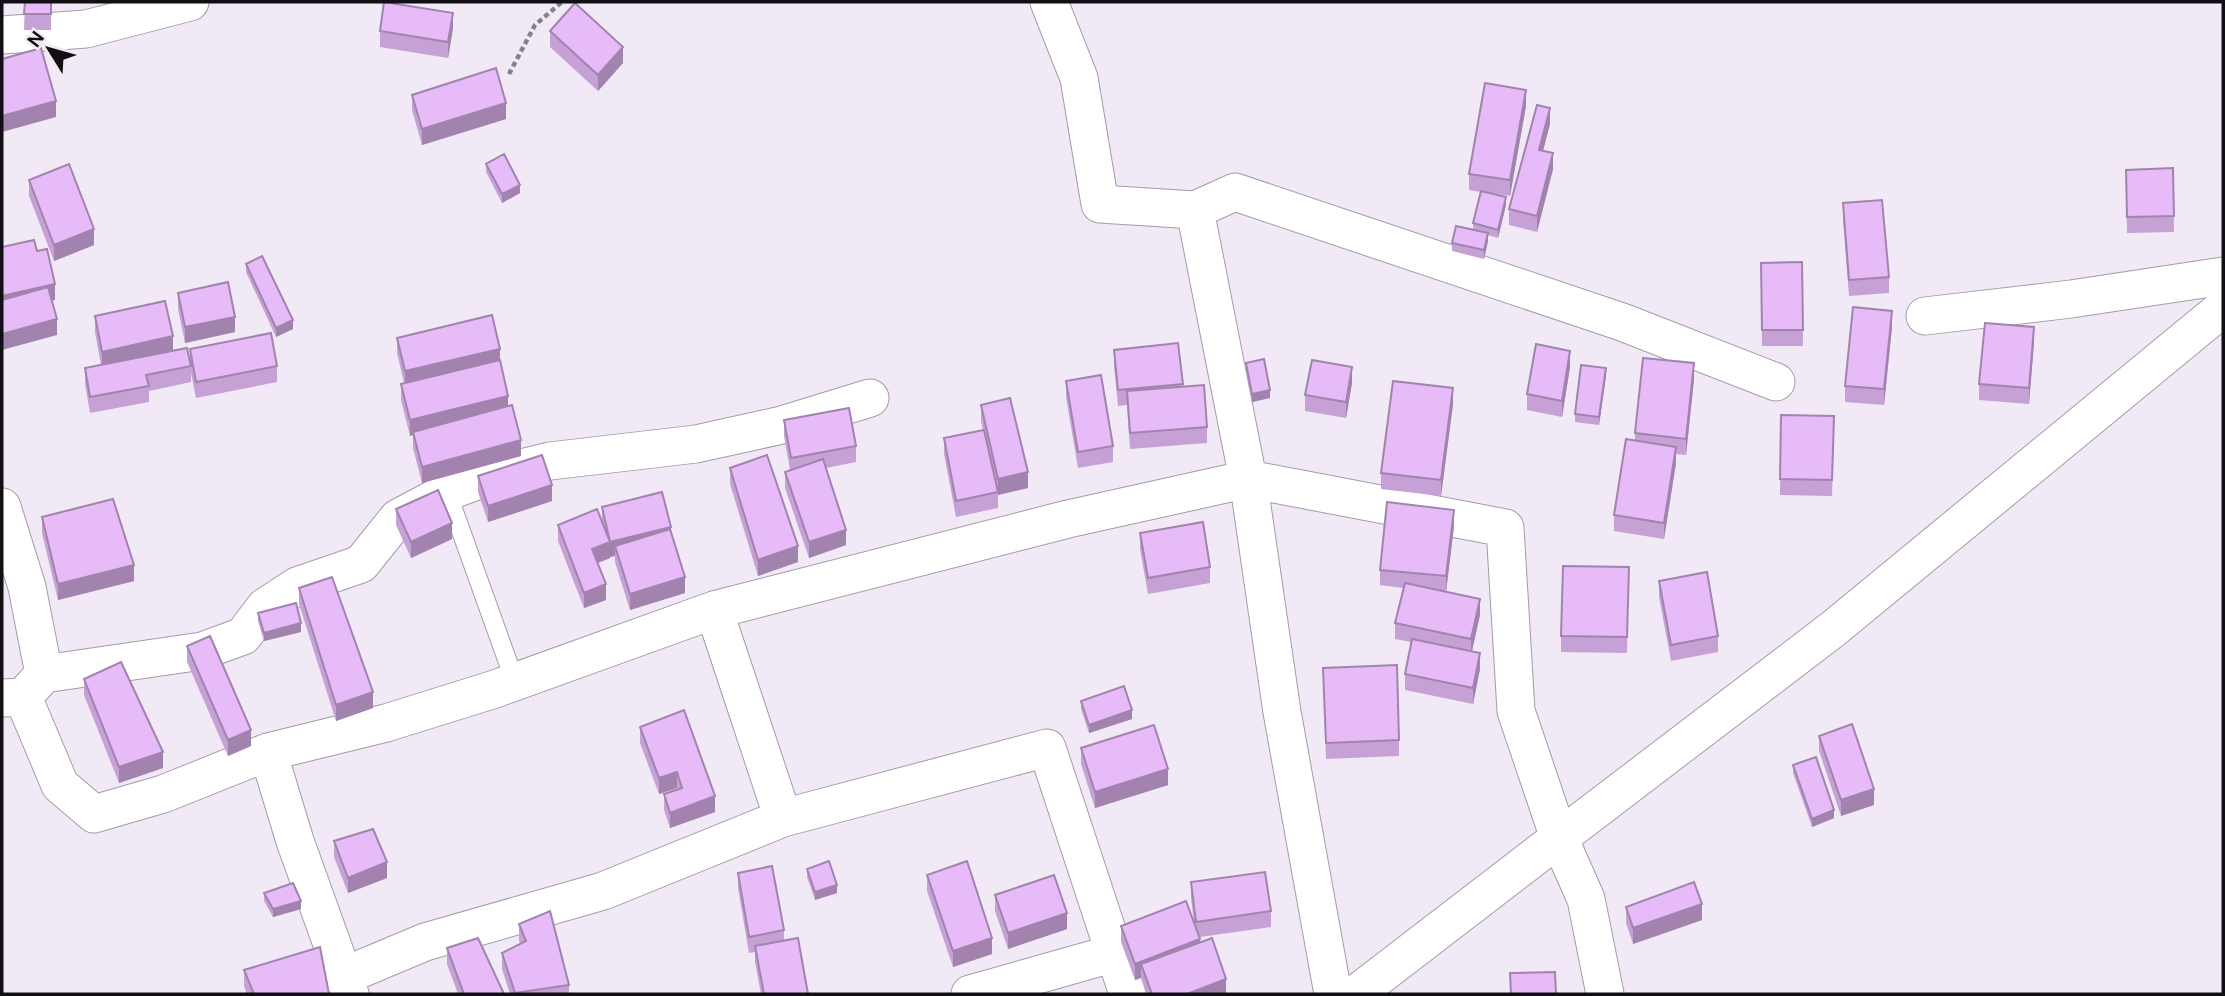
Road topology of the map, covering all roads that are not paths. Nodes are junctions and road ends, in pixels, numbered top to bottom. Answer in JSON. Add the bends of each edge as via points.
{"nodes":[{"id":1,"x":190,"y":2,"type":"edge"},
{"id":2,"x":1049,"y":2,"type":"edge"},
{"id":3,"x":2,"y":35,"type":"edge"},
{"id":4,"x":1195,"y":210,"type":"junction"},
{"id":5,"x":2223,"y":276,"type":"edge"},
{"id":6,"x":2223,"y":308,"type":"edge"},
{"id":7,"x":1925,"y":316,"type":"dead end"},
{"id":8,"x":1776,"y":382,"type":"dead end"},
{"id":9,"x":870,"y":398,"type":"dead end"},
{"id":10,"x":1248,"y":479,"type":"junction"},
{"id":11,"x":447,"y":492,"type":"junction"},
{"id":12,"x":2,"y":507,"type":"edge"},
{"id":13,"x":714,"y":610,"type":"junction"},
{"id":14,"x":515,"y":682,"type":"junction"},
{"id":15,"x":23,"y":690,"type":"edge"},
{"id":16,"x":268,"y":752,"type":"junction"},
{"id":17,"x":783,"y":818,"type":"junction"},
{"id":18,"x":1559,"y":838,"type":"junction"},
{"id":19,"x":1115,"y":953,"type":"junction"},
{"id":20,"x":347,"y":985,"type":"edge"},
{"id":21,"x":970,"y":994,"type":"edge"},
{"id":22,"x":1128,"y":994,"type":"edge"},
{"id":23,"x":1333,"y":994,"type":"edge"},
{"id":24,"x":1356,"y":994,"type":"edge"},
{"id":25,"x":1605,"y":994,"type":"edge"}],
"edges":[{"from":1,"to":3,"type":"street","via":[[86,29]]},
{"from":2,"to":4,"type":"street","via":[[1079,78],[1100,204]]},
{"from":4,"to":8,"type":"street","via":[[1235,192],[1622,322]]},
{"from":4,"to":10,"type":"street"},
{"from":5,"to":7,"type":"street"},
{"from":6,"to":18,"type":"street","via":[[1833,629]]},
{"from":9,"to":11,"type":"street","via":[[696,444],[550,461]]},
{"from":10,"to":13,"type":"street","via":[[1068,519]]},
{"from":10,"to":18,"type":"street","via":[[1505,528],[1516,711]]},
{"from":10,"to":23,"type":"street","via":[[1282,712]]},
{"from":11,"to":14,"type":"lane"},
{"from":11,"to":15,"type":"street","via":[[398,518],[362,564],[297,586],[265,607],[243,636],[202,651]]},
{"from":12,"to":15,"type":"street","via":[[27,587]]},
{"from":13,"to":14,"type":"street"},
{"from":13,"to":17,"type":"street"},
{"from":14,"to":16,"type":"street","via":[[386,723]]},
{"from":15,"to":16,"type":"street","via":[[60,785],[94,814],[163,794]]},
{"from":16,"to":20,"type":"street"},
{"from":17,"to":19,"type":"street","via":[[1047,748]]},
{"from":17,"to":20,"type":"street","via":[[603,891],[425,942]]},
{"from":18,"to":24,"type":"street"},
{"from":18,"to":25,"type":"street","via":[[1586,899]]},
{"from":19,"to":21,"type":"street"},
{"from":19,"to":22,"type":"street"}]}
